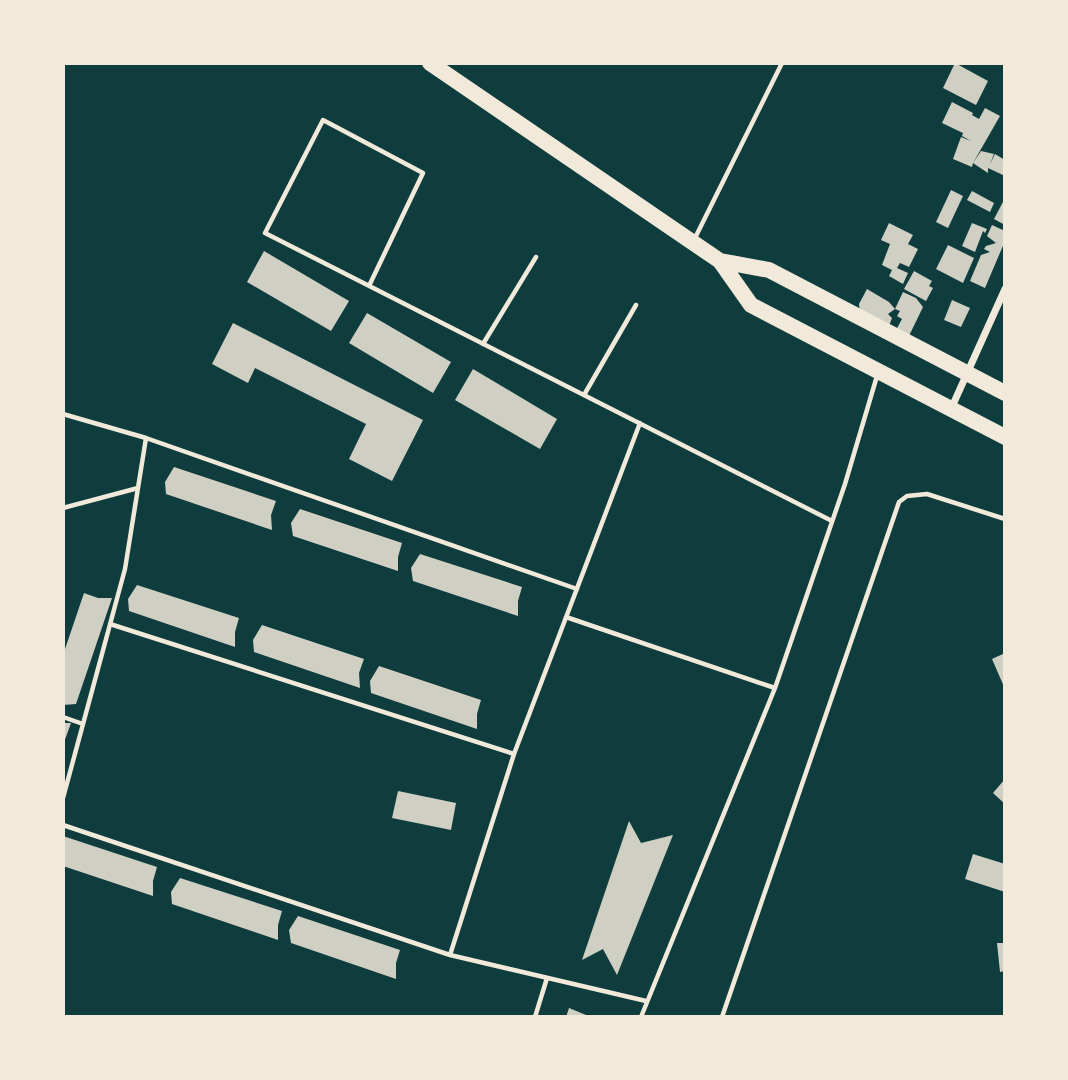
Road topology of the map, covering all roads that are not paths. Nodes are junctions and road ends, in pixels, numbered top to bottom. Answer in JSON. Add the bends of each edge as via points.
{"nodes":[{"id":1,"x":430,"y":63,"type":"edge"},
{"id":2,"x":782,"y":63,"type":"edge"},
{"id":3,"x":693,"y":242,"type":"junction"},
{"id":4,"x":537,"y":257,"type":"dead end"},
{"id":5,"x":720,"y":261,"type":"junction"},
{"id":6,"x":369,"y":286,"type":"junction"},
{"id":7,"x":1005,"y":289,"type":"edge"},
{"id":8,"x":636,"y":304,"type":"dead end"},
{"id":9,"x":483,"y":344,"type":"junction"},
{"id":10,"x":878,"y":372,"type":"junction"},
{"id":11,"x":967,"y":373,"type":"junction"},
{"id":12,"x":1005,"y":393,"type":"edge"},
{"id":13,"x":584,"y":395,"type":"junction"},
{"id":14,"x":951,"y":410,"type":"junction"},
{"id":15,"x":63,"y":414,"type":"edge"},
{"id":16,"x":640,"y":423,"type":"junction"},
{"id":17,"x":146,"y":438,"type":"junction"},
{"id":18,"x":1005,"y":438,"type":"edge"},
{"id":19,"x":138,"y":488,"type":"junction"},
{"id":20,"x":63,"y":508,"type":"edge"},
{"id":21,"x":1005,"y":519,"type":"edge"},
{"id":22,"x":832,"y":521,"type":"junction"},
{"id":23,"x":577,"y":589,"type":"junction"},
{"id":24,"x":566,"y":617,"type":"junction"},
{"id":25,"x":110,"y":624,"type":"junction"},
{"id":26,"x":775,"y":688,"type":"junction"},
{"id":27,"x":63,"y":717,"type":"edge"},
{"id":28,"x":83,"y":724,"type":"junction"},
{"id":29,"x":514,"y":754,"type":"junction"},
{"id":30,"x":63,"y":798,"type":"edge"},
{"id":31,"x":63,"y":825,"type":"edge"},
{"id":32,"x":450,"y":955,"type":"junction"},
{"id":33,"x":547,"y":978,"type":"junction"},
{"id":34,"x":646,"y":1001,"type":"junction"},
{"id":35,"x":535,"y":1017,"type":"edge"},
{"id":36,"x":641,"y":1017,"type":"edge"},
{"id":37,"x":722,"y":1017,"type":"edge"}],
"edges":[{"from":1,"to":3,"type":"main road"},
{"from":2,"to":3,"type":"lane"},
{"from":3,"to":5,"type":"main road"},
{"from":4,"to":9,"type":"lane"},
{"from":5,"to":10,"type":"main road","via":[[751,305]]},
{"from":5,"to":11,"type":"main road","via":[[769,270]]},
{"from":6,"to":6,"type":"lane","via":[[265,233],[323,120],[424,173]]},
{"from":6,"to":9,"type":"lane"},
{"from":7,"to":11,"type":"street"},
{"from":8,"to":13,"type":"lane"},
{"from":9,"to":13,"type":"lane"},
{"from":10,"to":14,"type":"main road"},
{"from":10,"to":22,"type":"lane"},
{"from":11,"to":12,"type":"main road"},
{"from":11,"to":14,"type":"street"},
{"from":13,"to":16,"type":"lane"},
{"from":14,"to":18,"type":"main road"},
{"from":15,"to":17,"type":"lane"},
{"from":16,"to":22,"type":"lane"},
{"from":16,"to":23,"type":"lane"},
{"from":17,"to":19,"type":"lane"},
{"from":17,"to":23,"type":"lane"},
{"from":19,"to":20,"type":"lane"},
{"from":19,"to":25,"type":"lane","via":[[125,569]]},
{"from":21,"to":37,"type":"lane","via":[[927,494],[907,496],[899,502]]},
{"from":22,"to":26,"type":"lane"},
{"from":23,"to":24,"type":"lane"},
{"from":24,"to":26,"type":"lane"},
{"from":24,"to":29,"type":"lane"},
{"from":25,"to":28,"type":"lane"},
{"from":25,"to":29,"type":"lane"},
{"from":26,"to":34,"type":"lane"},
{"from":27,"to":28,"type":"lane"},
{"from":28,"to":30,"type":"lane"},
{"from":29,"to":32,"type":"lane"},
{"from":31,"to":32,"type":"lane"},
{"from":32,"to":33,"type":"lane"},
{"from":33,"to":34,"type":"lane"},
{"from":33,"to":35,"type":"lane"},
{"from":34,"to":36,"type":"lane"}]}
